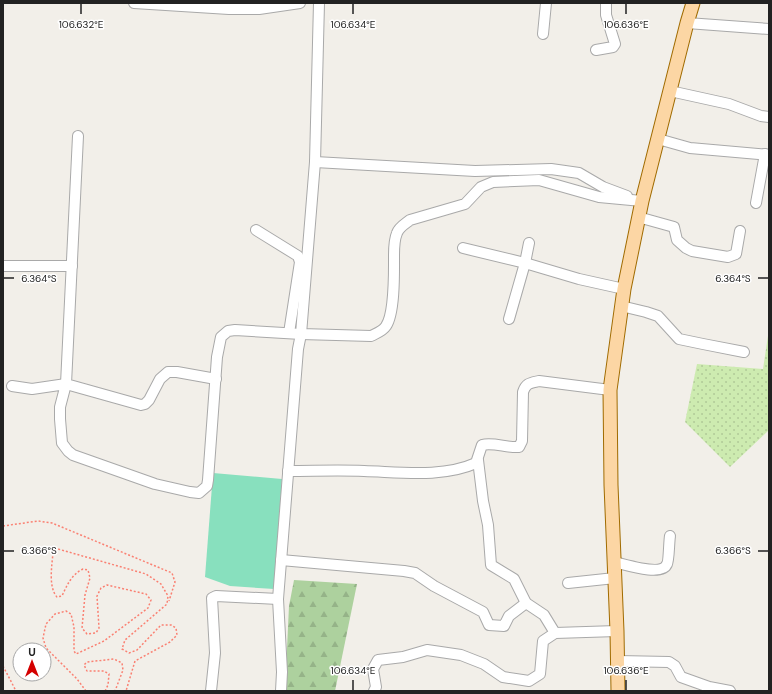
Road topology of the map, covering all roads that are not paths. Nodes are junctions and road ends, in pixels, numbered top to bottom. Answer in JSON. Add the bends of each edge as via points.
{"nodes":[{"id":1,"x":134,"y":3,"type":"edge"},
{"id":2,"x":300,"y":3,"type":"edge"},
{"id":3,"x":319,"y":3,"type":"edge"},
{"id":4,"x":546,"y":3,"type":"edge"},
{"id":5,"x":606,"y":3,"type":"edge"},
{"id":6,"x":693,"y":3,"type":"edge"},
{"id":7,"x":687,"y":23,"type":"junction"},
{"id":8,"x":769,"y":29,"type":"edge"},
{"id":9,"x":543,"y":34,"type":"dead end"},
{"id":10,"x":596,"y":50,"type":"dead end"},
{"id":11,"x":670,"y":92,"type":"junction"},
{"id":12,"x":769,"y":117,"type":"edge"},
{"id":13,"x":78,"y":136,"type":"dead end"},
{"id":14,"x":658,"y":139,"type":"junction"},
{"id":15,"x":767,"y":154,"type":"edge"},
{"id":16,"x":315,"y":162,"type":"junction"},
{"id":17,"x":642,"y":201,"type":"junction"},
{"id":18,"x":756,"y":203,"type":"dead end"},
{"id":19,"x":638,"y":217,"type":"junction"},
{"id":20,"x":256,"y":230,"type":"dead end"},
{"id":21,"x":740,"y":231,"type":"dead end"},
{"id":22,"x":529,"y":243,"type":"dead end"},
{"id":23,"x":463,"y":248,"type":"dead end"},
{"id":24,"x":525,"y":263,"type":"junction"},
{"id":25,"x":3,"y":266,"type":"edge"},
{"id":26,"x":72,"y":266,"type":"junction"},
{"id":27,"x":624,"y":289,"type":"junction"},
{"id":28,"x":621,"y":306,"type":"junction"},
{"id":29,"x":509,"y":318,"type":"dead end"},
{"id":30,"x":289,"y":333,"type":"junction"},
{"id":31,"x":301,"y":334,"type":"junction"},
{"id":32,"x":744,"y":352,"type":"dead end"},
{"id":33,"x":216,"y":379,"type":"junction"},
{"id":34,"x":66,"y":384,"type":"junction"},
{"id":35,"x":12,"y":386,"type":"dead end"},
{"id":36,"x":610,"y":390,"type":"junction"},
{"id":37,"x":478,"y":460,"type":"junction"},
{"id":38,"x":288,"y":471,"type":"junction"},
{"id":39,"x":670,"y":536,"type":"dead end"},
{"id":40,"x":281,"y":560,"type":"junction"},
{"id":41,"x":614,"y":562,"type":"junction"},
{"id":42,"x":615,"y":578,"type":"junction"},
{"id":43,"x":568,"y":583,"type":"dead end"},
{"id":44,"x":278,"y":599,"type":"junction"},
{"id":45,"x":526,"y":603,"type":"junction"},
{"id":46,"x":617,"y":631,"type":"junction"},
{"id":47,"x":555,"y":633,"type":"junction"},
{"id":48,"x":618,"y":662,"type":"junction"},
{"id":49,"x":211,"y":691,"type":"edge"},
{"id":50,"x":281,"y":691,"type":"edge"},
{"id":51,"x":374,"y":691,"type":"edge"},
{"id":52,"x":618,"y":691,"type":"edge"},
{"id":53,"x":730,"y":691,"type":"edge"}],
"edges":[{"from":1,"to":2,"type":"street","via":[[259,9]]},
{"from":3,"to":16,"type":"street"},
{"from":4,"to":9,"type":"street"},
{"from":5,"to":10,"type":"street","via":[[606,16],[615,44],[613,48]]},
{"from":6,"to":7,"type":"main road"},
{"from":7,"to":8,"type":"street"},
{"from":7,"to":11,"type":"main road"},
{"from":11,"to":12,"type":"street","via":[[729,104]]},
{"from":11,"to":14,"type":"main road"},
{"from":13,"to":26,"type":"street"},
{"from":14,"to":15,"type":"street","via":[[690,148]]},
{"from":14,"to":17,"type":"main road"},
{"from":15,"to":18,"type":"street"},
{"from":16,"to":17,"type":"street","via":[[475,171],[552,169],[579,173],[603,187]]},
{"from":16,"to":31,"type":"street"},
{"from":17,"to":19,"type":"main road"},
{"from":17,"to":31,"type":"street","via":[[599,197],[539,180],[493,182],[481,187],[465,204],[410,220],[403,225],[394,243],[394,293],[390,319],[379,332],[371,336]]},
{"from":19,"to":21,"type":"street","via":[[674,228],[678,240],[692,251],[728,257],[736,254]]},
{"from":19,"to":27,"type":"main road"},
{"from":20,"to":30,"type":"street","via":[[298,256],[300,262]]},
{"from":22,"to":24,"type":"street"},
{"from":23,"to":24,"type":"street"},
{"from":24,"to":27,"type":"street"},
{"from":24,"to":29,"type":"street"},
{"from":25,"to":26,"type":"street"},
{"from":26,"to":34,"type":"street"},
{"from":27,"to":28,"type":"main road"},
{"from":28,"to":32,"type":"street","via":[[658,316],[679,339]]},
{"from":28,"to":36,"type":"main road"},
{"from":30,"to":31,"type":"street"},
{"from":30,"to":33,"type":"street","via":[[228,331],[221,337]]},
{"from":31,"to":38,"type":"street"},
{"from":33,"to":34,"type":"street","via":[[168,372],[160,379],[149,400],[141,405]]},
{"from":33,"to":34,"type":"street","via":[[208,480],[207,486],[199,493],[155,484],[68,451],[62,443],[60,419],[60,407]]},
{"from":34,"to":35,"type":"street","via":[[32,390]]},
{"from":36,"to":37,"type":"street","via":[[531,382],[525,386],[523,392],[522,441],[519,447],[482,445]]},
{"from":36,"to":41,"type":"main road"},
{"from":37,"to":38,"type":"street","via":[[468,467],[431,473]]},
{"from":37,"to":45,"type":"street","via":[[491,565],[514,579]]},
{"from":38,"to":40,"type":"street"},
{"from":39,"to":41,"type":"street","via":[[667,564],[663,568],[650,570]]},
{"from":40,"to":44,"type":"street"},
{"from":40,"to":45,"type":"street","via":[[415,573],[483,612],[490,625],[504,626],[509,616]]},
{"from":41,"to":42,"type":"main road"},
{"from":42,"to":43,"type":"street"},
{"from":42,"to":46,"type":"main road"},
{"from":44,"to":49,"type":"street","via":[[216,596],[212,598],[215,653]]},
{"from":44,"to":50,"type":"street"},
{"from":45,"to":47,"type":"street","via":[[544,615]]},
{"from":46,"to":47,"type":"street"},
{"from":46,"to":48,"type":"main road"},
{"from":47,"to":51,"type":"street","via":[[543,641],[540,674],[529,681],[503,677],[484,664],[461,656],[427,650],[403,657],[378,660],[374,669]]},
{"from":48,"to":52,"type":"main road"},
{"from":48,"to":53,"type":"street","via":[[669,662],[675,666],[681,677]]}]}
